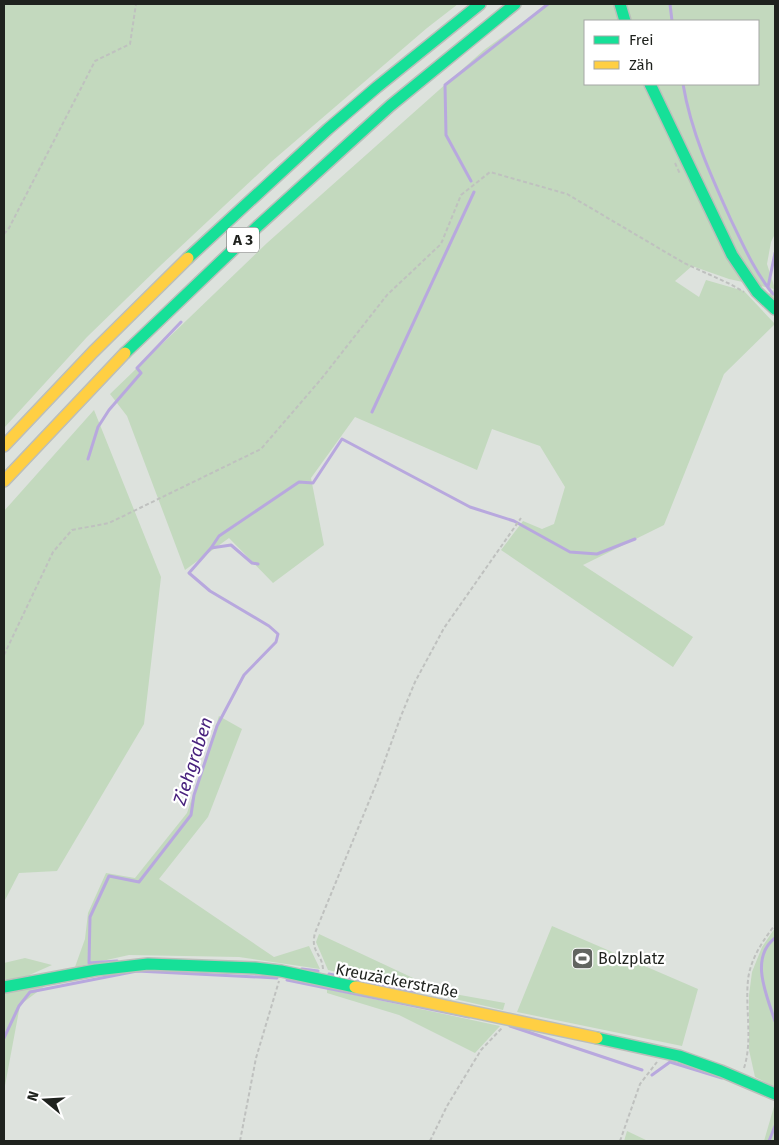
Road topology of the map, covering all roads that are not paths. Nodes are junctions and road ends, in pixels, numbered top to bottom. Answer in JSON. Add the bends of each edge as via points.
{"nodes":[{"id":1,"x":480,"y":4,"type":"edge"},
{"id":2,"x":515,"y":4,"type":"edge"},
{"id":3,"x":620,"y":4,"type":"edge"},
{"id":4,"x":625,"y":20,"type":"edge"},
{"id":5,"x":650,"y":85,"type":"edge"},
{"id":6,"x":775,"y":309,"type":"edge"},
{"id":7,"x":4,"y":446,"type":"edge"},
{"id":8,"x":4,"y":482,"type":"edge"},
{"id":9,"x":4,"y":987,"type":"edge"},
{"id":10,"x":775,"y":1094,"type":"edge"}],
"edges":[{"from":1,"to":7,"type":"main road","number":"A 3","via":[[377,88],[231,217],[121,323]]},
{"from":2,"to":8,"type":"main road","number":"A 3","via":[[390,106],[258,226],[133,344]]},
{"from":3,"to":4,"type":"main road"},
{"from":5,"to":6,"type":"main road","via":[[732,254],[757,292]]},
{"from":9,"to":10,"type":"main road","name":"Kreuzäckerstraße","via":[[148,964],[282,971],[665,1052],[741,1078]]}]}
